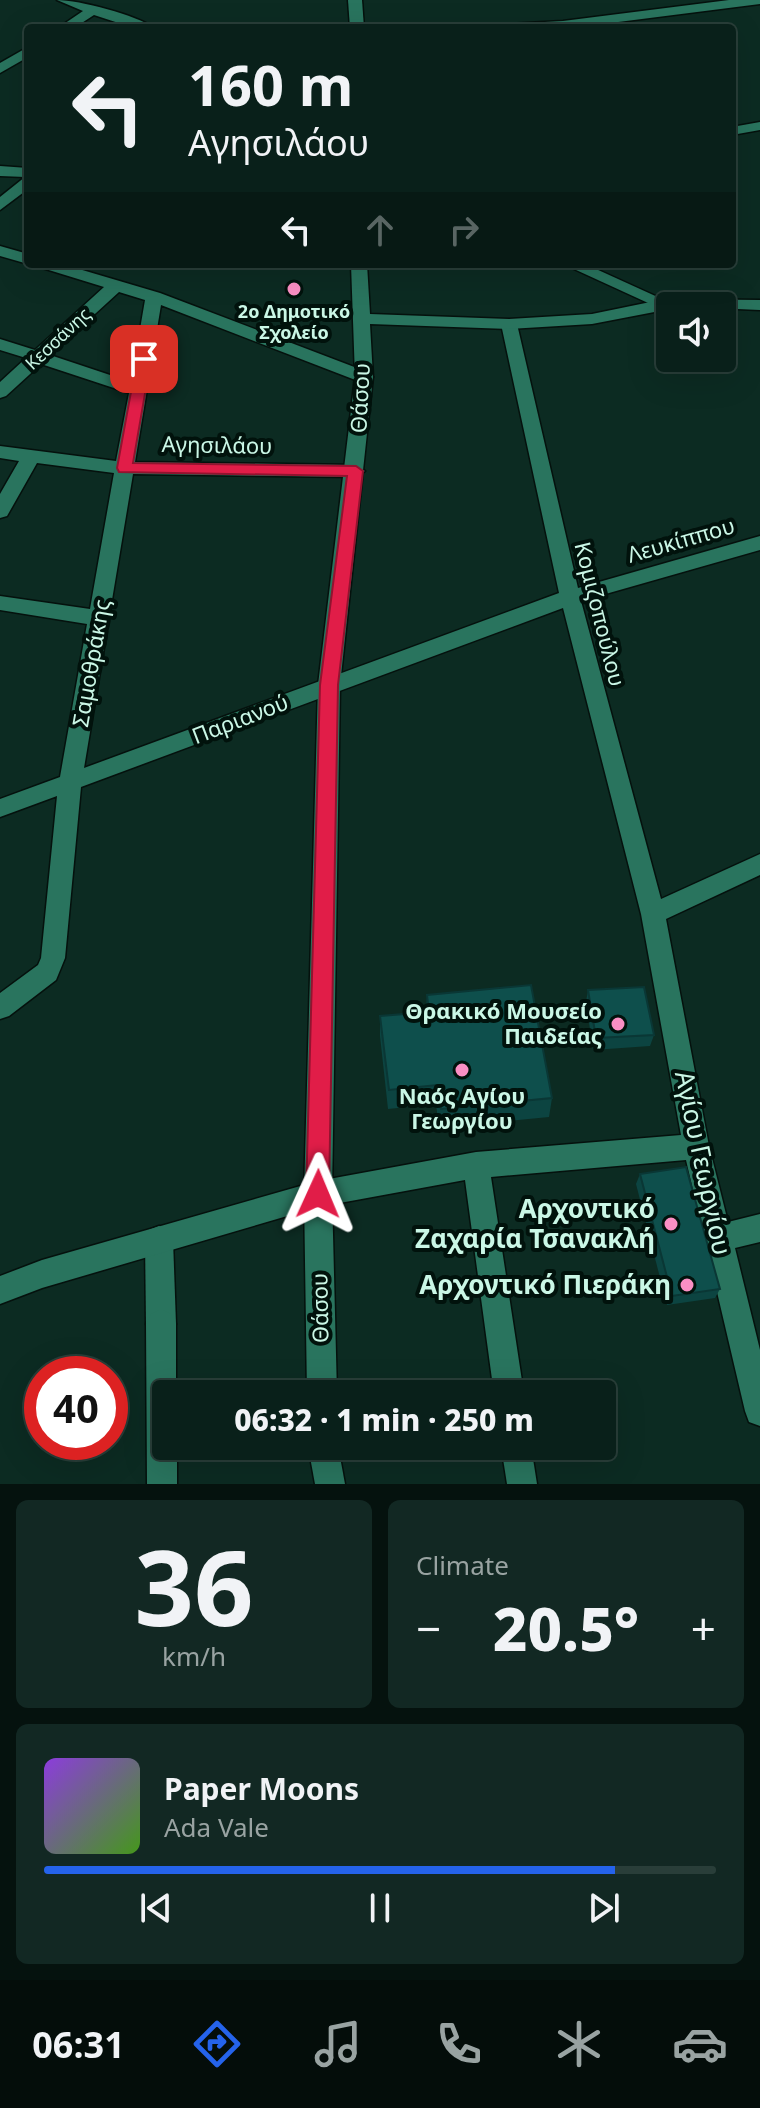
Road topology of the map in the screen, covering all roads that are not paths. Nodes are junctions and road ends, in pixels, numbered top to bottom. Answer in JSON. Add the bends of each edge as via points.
{"nodes":[{"id":1,"x":64,"y":0,"type":"edge"},
{"id":2,"x":355,"y":0,"type":"edge"},
{"id":3,"x":760,"y":0,"type":"edge"},
{"id":4,"x":94,"y":9,"type":"junction"},
{"id":5,"x":71,"y":24,"type":"edge"},
{"id":6,"x":136,"y":24,"type":"edge"},
{"id":7,"x":357,"y":24,"type":"edge"},
{"id":8,"x":571,"y":24,"type":"edge"},
{"id":9,"x":24,"y":54,"type":"edge"},
{"id":10,"x":0,"y":69,"type":"edge"},
{"id":11,"x":760,"y":126,"type":"edge"},
{"id":12,"x":736,"y":130,"type":"edge"},
{"id":13,"x":0,"y":171,"type":"edge"},
{"id":14,"x":24,"y":173,"type":"edge"},
{"id":15,"x":24,"y":184,"type":"edge"},
{"id":16,"x":0,"y":205,"type":"edge"},
{"id":17,"x":0,"y":251,"type":"edge"},
{"id":18,"x":24,"y":258,"type":"edge"},
{"id":19,"x":59,"y":268,"type":"edge"},
{"id":20,"x":359,"y":268,"type":"edge"},
{"id":21,"x":580,"y":268,"type":"edge"},
{"id":22,"x":116,"y":285,"type":"junction"},
{"id":23,"x":154,"y":297,"type":"junction"},
{"id":24,"x":656,"y":300,"type":"edge"},
{"id":25,"x":736,"y":305,"type":"edge"},
{"id":26,"x":760,"y":305,"type":"edge"},
{"id":27,"x":656,"y":306,"type":"edge"},
{"id":28,"x":361,"y":319,"type":"junction"},
{"id":29,"x":509,"y":324,"type":"junction"},
{"id":30,"x":0,"y":344,"type":"edge"},
{"id":31,"x":38,"y":357,"type":"junction"},
{"id":32,"x":364,"y":377,"type":"junction"},
{"id":33,"x":138,"y":390,"type":"junction"},
{"id":34,"x":0,"y":392,"type":"edge"},
{"id":35,"x":0,"y":452,"type":"edge"},
{"id":36,"x":30,"y":458,"type":"junction"},
{"id":37,"x":125,"y":468,"type":"junction"},
{"id":38,"x":356,"y":471,"type":"junction"},
{"id":39,"x":0,"y":511,"type":"edge"},
{"id":40,"x":760,"y":543,"type":"edge"},
{"id":41,"x":570,"y":597,"type":"junction"},
{"id":42,"x":0,"y":603,"type":"edge"},
{"id":43,"x":99,"y":618,"type":"junction"},
{"id":44,"x":329,"y":685,"type":"junction"},
{"id":45,"x":70,"y":783,"type":"junction"},
{"id":46,"x":0,"y":808,"type":"edge"},
{"id":47,"x":760,"y":864,"type":"edge"},
{"id":48,"x":653,"y":914,"type":"junction"},
{"id":49,"x":0,"y":1008,"type":"edge"},
{"id":50,"x":696,"y":1146,"type":"junction"},
{"id":51,"x":476,"y":1165,"type":"junction"},
{"id":52,"x":318,"y":1194,"type":"junction"},
{"id":53,"x":760,"y":1228,"type":"edge"},
{"id":54,"x":719,"y":1238,"type":"junction"},
{"id":55,"x":159,"y":1240,"type":"junction"},
{"id":56,"x":0,"y":1290,"type":"edge"},
{"id":57,"x":322,"y":1380,"type":"edge"},
{"id":58,"x":507,"y":1380,"type":"edge"},
{"id":59,"x":760,"y":1411,"type":"edge"},
{"id":60,"x":326,"y":1460,"type":"edge"},
{"id":61,"x":518,"y":1460,"type":"edge"},
{"id":62,"x":162,"y":1484,"type":"edge"},
{"id":63,"x":330,"y":1484,"type":"edge"},
{"id":64,"x":522,"y":1484,"type":"edge"}],
"edges":[{"from":1,"to":4,"type":"street"},
{"from":2,"to":7,"type":"street"},
{"from":3,"to":8,"type":"street"},
{"from":4,"to":5,"type":"street"},
{"from":4,"to":6,"type":"street"},
{"from":9,"to":10,"type":"street"},
{"from":11,"to":12,"type":"street"},
{"from":13,"to":14,"type":"street"},
{"from":15,"to":16,"type":"street"},
{"from":17,"to":18,"type":"street"},
{"from":19,"to":22,"type":"street"},
{"from":20,"to":28,"type":"street","name":"Θάσου"},
{"from":21,"to":24,"type":"street"},
{"from":22,"to":23,"type":"street"},
{"from":22,"to":31,"type":"street","name":"Κεσσάνης"},
{"from":23,"to":32,"type":"street"},
{"from":23,"to":33,"type":"street","name":"Σαμοθράκης"},
{"from":25,"to":26,"type":"street"},
{"from":27,"to":29,"type":"street","via":[[592,319]]},
{"from":28,"to":29,"type":"street"},
{"from":28,"to":32,"type":"street","name":"Θάσου"},
{"from":29,"to":41,"type":"street","name":"Κομιζοπούλου"},
{"from":30,"to":31,"type":"street"},
{"from":31,"to":33,"type":"street"},
{"from":31,"to":34,"type":"street","name":"Κεσσάνης"},
{"from":32,"to":38,"type":"street","name":"Θάσου"},
{"from":33,"to":37,"type":"street","name":"Σαμοθράκης"},
{"from":35,"to":36,"type":"street","name":"Αγησιλάου"},
{"from":36,"to":37,"type":"street","name":"Αγησιλάου"},
{"from":36,"to":39,"type":"street"},
{"from":37,"to":38,"type":"street","name":"Αγησιλάου"},
{"from":37,"to":43,"type":"street","name":"Σαμοθράκης"},
{"from":38,"to":44,"type":"street","name":"Θάσου"},
{"from":40,"to":41,"type":"street","name":"Λευκίππου"},
{"from":41,"to":44,"type":"street","name":"Παριανού"},
{"from":41,"to":48,"type":"street","name":"Κομιζοπούλου"},
{"from":42,"to":43,"type":"street"},
{"from":43,"to":45,"type":"street","name":"Σαμοθράκης"},
{"from":44,"to":45,"type":"street","name":"Παριανού"},
{"from":44,"to":52,"type":"street","name":"Θάσου"},
{"from":45,"to":46,"type":"street","name":"Παριανού"},
{"from":45,"to":49,"type":"street","name":"Σαμοθράκης","via":[[51,965]]},
{"from":47,"to":48,"type":"street"},
{"from":48,"to":50,"type":"street","name":"Αγίου Γεωργίου"},
{"from":50,"to":51,"type":"street"},
{"from":50,"to":54,"type":"street","name":"Αγίου Γεωργίου"},
{"from":51,"to":52,"type":"street"},
{"from":51,"to":58,"type":"street"},
{"from":52,"to":55,"type":"street"},
{"from":52,"to":57,"type":"street","name":"Θάσου"},
{"from":53,"to":54,"type":"street"},
{"from":54,"to":59,"type":"street","name":"Αγίου Γεωργίου"},
{"from":55,"to":56,"type":"street"},
{"from":55,"to":62,"type":"street"},
{"from":60,"to":63,"type":"street"},
{"from":61,"to":64,"type":"street"}]}
